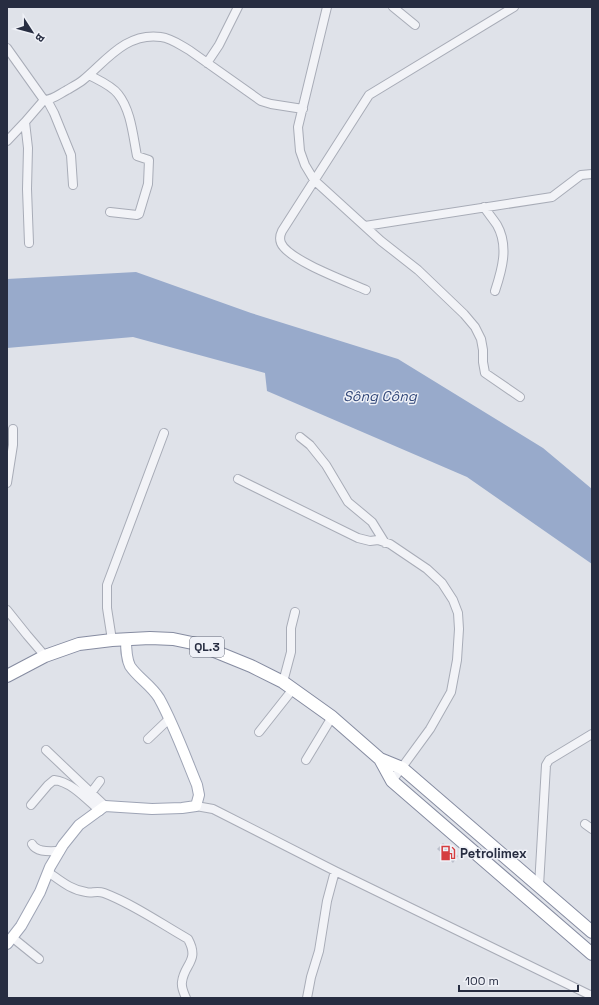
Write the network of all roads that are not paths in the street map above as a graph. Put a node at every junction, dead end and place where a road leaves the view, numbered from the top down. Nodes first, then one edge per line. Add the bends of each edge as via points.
1 (238, 7) edge
2 (327, 7) edge
3 (393, 7) edge
4 (514, 7) edge
5 (416, 25) dead end
6 (7, 48) edge
7 (207, 63) junction
8 (89, 75) junction
9 (46, 100) junction
10 (303, 109) junction
11 (25, 122) junction
12 (7, 141) edge
13 (592, 174) edge
14 (314, 180) junction
15 (73, 185) dead end
16 (484, 207) junction
17 (110, 212) dead end
18 (365, 226) junction
19 (29, 243) dead end
20 (366, 290) dead end
21 (495, 291) dead end
22 (520, 397) dead end
23 (13, 429) dead end
24 (164, 433) dead end
25 (300, 437) dead end
26 (238, 480) dead end
27 (7, 483) edge
28 (385, 543) junction
29 (7, 610) edge
30 (295, 612) dead end
31 (126, 639) junction
32 (112, 640) junction
33 (45, 656) junction
34 (7, 676) edge
35 (283, 682) junction
36 (293, 689) junction
37 (332, 717) junction
38 (169, 719) junction
39 (259, 732) dead end
40 (592, 734) edge
41 (148, 739) dead end
42 (46, 750) dead end
43 (380, 759) junction
44 (306, 760) dead end
45 (402, 768) junction
46 (100, 781) dead end
47 (392, 781) junction
48 (91, 793) junction
49 (31, 805) dead end
50 (196, 806) junction
51 (102, 808) junction
52 (32, 844) dead end
53 (60, 851) junction
54 (335, 871) junction
55 (48, 872) junction
56 (539, 886) junction
57 (592, 932) edge
58 (10, 941) edge
59 (592, 954) edge
60 (39, 959) dead end
61 (592, 996) edge
62 (186, 998) edge
63 (308, 998) edge

1 - 7 street
2 - 10 street
3 - 5 street
4 - 14 street via 369,95
6 - 9 street
7 - 8 street via 176,42 162,37 146,36 121,46
7 - 10 street via 261,101
8 - 9 street via 81,82
8 - 17 street via 118,94 127,109 137,156 149,160 148,184 139,214
9 - 11 street
9 - 15 street via 71,155
10 - 14 street via 298,128 300,151
11 - 12 street
11 - 19 street via 28,148
13 - 16 street via 581,175 552,197
14 - 18 street
14 - 20 street via 282,231 280,241 287,250 308,264
16 - 18 street
16 - 21 street via 497,226 502,239 504,258
18 - 22 street via 418,270 464,314 481,339 485,372
23 - 27 street
24 - 32 street via 106,585
25 - 28 street via 326,465 348,502 372,522
26 - 28 street via 358,538
28 - 45 street via 427,569 442,583 453,600 459,624 458,660 450,692 430,729
29 - 33 street
30 - 35 street via 291,652
31 - 32 highway, QL.3
31 - 35 highway, QL.3 via 150,638 197,644
31 - 38 main road via 130,665 158,697
32 - 33 highway, QL.3 via 80,644
33 - 34 highway, QL.3
35 - 36 highway, QL.3
36 - 37 highway, QL.3
36 - 39 street
37 - 43 highway, QL.3
37 - 44 street
38 - 41 street
38 - 50 main road via 197,785 199,795
40 - 56 street via 549,760 546,765
42 - 48 street
43 - 45 highway, QL.3
43 - 47 highway, QL.3
45 - 47 street
45 - 56 highway, QL.3
46 - 48 street
47 - 59 highway, QL.3
48 - 51 street
49 - 51 street via 54,780 73,788
50 - 51 main road
50 - 54 street via 213,809
51 - 53 main road via 79,825
52 - 53 street via 34,848
53 - 55 main road
54 - 61 street
54 - 63 street
55 - 58 main road via 40,892
55 - 62 street via 71,889 103,893 135,908 188,939 192,947 192,960 182,980
56 - 57 highway, QL.3
58 - 60 street

